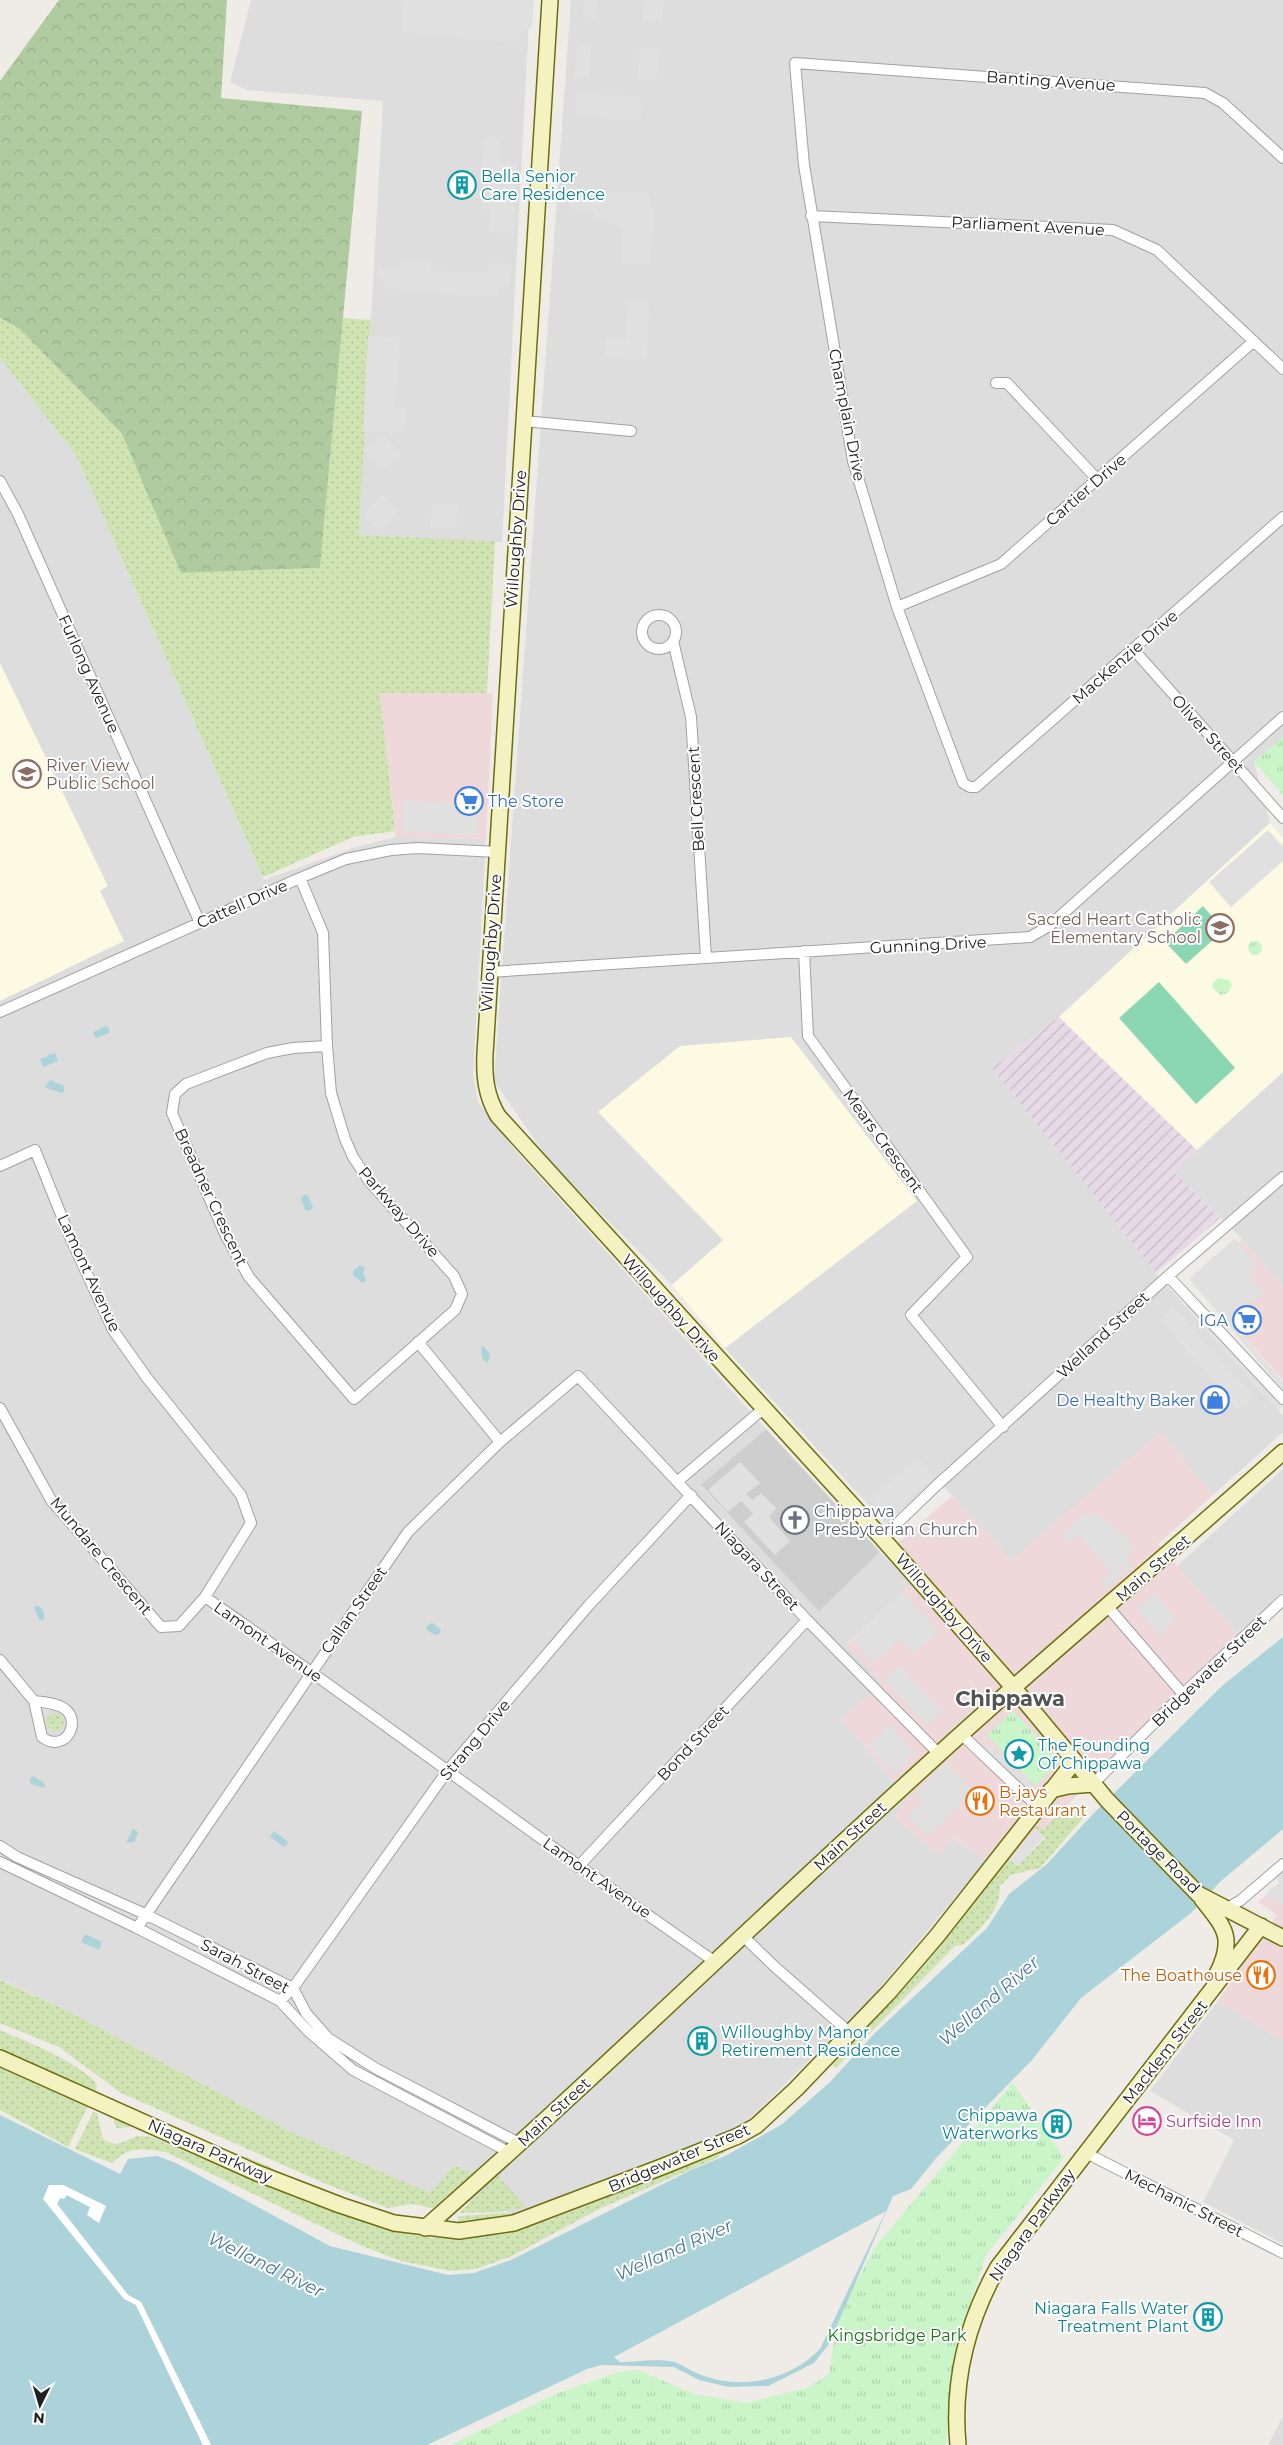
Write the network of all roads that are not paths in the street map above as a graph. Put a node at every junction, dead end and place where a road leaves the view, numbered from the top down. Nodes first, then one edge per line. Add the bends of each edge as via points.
1 (550, 0) edge
2 (795, 63) joint
3 (1283, 158) edge
4 (811, 216) junction
5 (1254, 341) junction
6 (1283, 369) edge
7 (996, 383) dead end
8 (524, 421) junction
9 (631, 431) dead end
10 (0, 480) edge
11 (1098, 480) junction
12 (1283, 517) edge
13 (897, 607) junction
14 (673, 641) dead end
15 (1134, 650) junction
16 (1283, 717) edge
17 (1233, 762) junction
18 (963, 783) joint
19 (1283, 818) edge
20 (497, 852) junction
21 (300, 878) junction
22 (200, 923) junction
23 (804, 951) junction
24 (706, 958) junction
25 (490, 972) junction
26 (0, 1012) edge
27 (327, 1046) junction
28 (0, 1166) edge
29 (1283, 1176) edge
30 (1168, 1276) junction
31 (418, 1342) junction
32 (578, 1376) joint
33 (1283, 1399) edge
34 (0, 1408) edge
35 (763, 1409) junction
36 (1003, 1427) junction
37 (500, 1442) junction
38 (1283, 1452) edge
39 (678, 1481) junction
40 (691, 1496) junction
41 (882, 1538) junction
42 (205, 1598) junction
43 (1283, 1600) edge
44 (1108, 1607) junction
45 (807, 1620) junction
46 (0, 1660) edge
47 (312, 1672) junction
48 (1013, 1687) junction
49 (1183, 1694) junction
50 (34, 1701) junction
51 (961, 1734) junction
52 (939, 1754) junction
53 (1074, 1762) junction
54 (448, 1770) junction
55 (1095, 1786) junction
56 (1051, 1790) junction
57 (1038, 1807) junction
58 (0, 1846) edge
59 (0, 1862) edge
60 (1283, 1864) edge
61 (578, 1866) junction
62 (1221, 1913) junction
63 (145, 1914) junction
64 (1261, 1926) junction
65 (137, 1928) junction
66 (742, 1935) junction
67 (1283, 1938) edge
68 (714, 1961) junction
69 (293, 1988) junction
70 (280, 2001) junction
71 (1198, 2010) junction
72 (849, 2032) junction
73 (0, 2058) edge
74 (515, 2148) junction
75 (1086, 2153) junction
76 (425, 2228) junction
77 (1283, 2253) edge
78 (958, 2445) edge

1 - 8 main road, Willoughby Drive
2 - 3 street, Banting Avenue via 1206,93 1223,103
2 - 4 street, Champlain Drive
4 - 5 street, Parliament Avenue via 1113,230 1157,250
4 - 13 street, Champlain Drive via 850,449
5 - 6 street, Parliament Avenue
5 - 11 street, Cartier Drive
7 - 11 street via 1007,383
8 - 9 street
8 - 20 main road, Willoughby Drive
10 - 22 street, Furlong Avenue
11 - 13 street, Cartier Drive via 1001,564
12 - 15 street, MacKenzie Drive
13 - 18 street, Champlain Drive
14 - 24 street, Bell Crescent via 691,724
15 - 17 street, Oliver Street
15 - 18 street, MacKenzie Drive via 976,787
16 - 17 street, Gunning Drive
17 - 19 street, Oliver Street
17 - 23 street, Gunning Drive via 1049,926 1030,937
20 - 21 street, Cattell Drive via 418,848 391,850 346,859
20 - 25 main road, Willoughby Drive
21 - 22 street, Cattell Drive
21 - 27 street, Parkway Drive via 324,938
22 - 26 street, Cattell Drive
23 - 24 street, Gunning Drive
23 - 36 street, Mears Crescent via 808,1036 967,1257 911,1315
24 - 25 street, Gunning Drive
25 - 35 main road, Willoughby Drive via 485,1084 491,1105
27 - 31 street, Parkway Drive via 334,1109 353,1157 369,1181 454,1276 461,1288 460,1303 455,1310
27 - 31 street, Breadner Crescent via 266,1053 186,1084 175,1094 172,1112 226,1236 249,1277 354,1399
28 - 42 street, Lamont Avenue via 35,1150 113,1330 147,1378 241,1495 251,1523
29 - 30 street, Welland Street
30 - 33 street
30 - 36 street, Welland Street
31 - 37 street
32 - 37 street, Callan Street
32 - 39 street, Niagara Street
34 - 42 street, Mundare Crescent via 51,1500 161,1627 179,1626
35 - 39 street
35 - 41 main road, Willoughby Drive
36 - 41 street, Welland Street
37 - 47 street, Callan Street via 408,1532
38 - 44 main road, Main Street
39 - 40 street, Niagara Street
40 - 45 street, Niagara Street
40 - 54 street, Strang Drive via 590,1605
41 - 48 main road, Willoughby Drive
42 - 47 street, Lamont Avenue
43 - 49 street, Bridgewater Street
44 - 48 main road, Main Street
44 - 49 street
45 - 52 street, Niagara Street
45 - 61 street, Bond Street
46 - 50 street
47 - 54 street, Lamont Avenue
47 - 63 street, Callan Street
48 - 51 main road, Main Street
48 - 53 main road, Willoughby Drive
49 - 55 street, Bridgewater Street
50 - 50 street via 42,1736 50,1742 59,1742 68,1736 72,1727 65,1708
51 - 52 main road, Main Street
51 - 57 street
52 - 66 main road, Main Street
53 - 55 main road, Portage Road
53 - 56 main road, Bridgewater Street
54 - 61 street, Lamont Avenue
54 - 69 street, Strang Drive
55 - 56 main road
55 - 62 main road, Portage Road via 1198,1894
56 - 57 main road, Bridgewater Street
57 - 72 main road, Bridgewater Street via 937,1936
58 - 63 street, Sarah Street via 17,1857
59 - 65 street, Sarah Street
60 - 62 street
61 - 68 street, Lamont Avenue
62 - 64 main road, Portage Road
62 - 71 main road via 1226,1939 1225,1956
63 - 65 street, Callan Street
63 - 69 street, Sarah Street
64 - 67 main road, Portage Road
64 - 71 main road, Macklem Street
65 - 70 street, Sarah Street
66 - 68 main road, Main Street
66 - 72 street
68 - 74 main road, Main Street
69 - 70 street, Strang Drive
69 - 74 street, Sarah Street via 306,2013 328,2038
70 - 74 street, Sarah Street via 308,2031 353,2070
71 - 75 main road, Macklem Street
72 - 76 main road, Bridgewater Street via 779,2106 756,2126 738,2136 514,2223 459,2231
73 - 76 main road, Niagara Parkway via 257,2173 394,2223
74 - 76 main road, Main Street
75 - 77 street, Mechanic Street
75 - 78 main road, Niagara Parkway via 1003,2260 978,2306 958,2380

